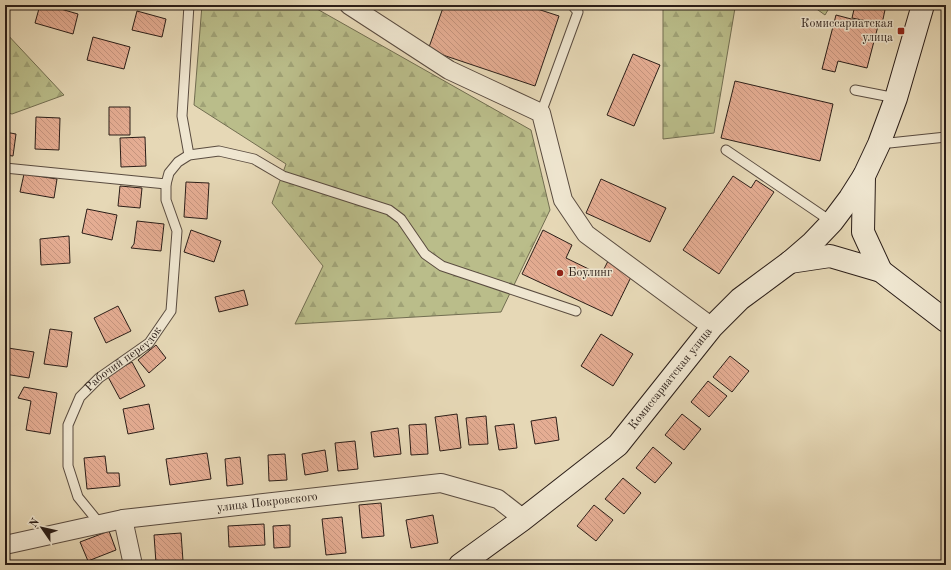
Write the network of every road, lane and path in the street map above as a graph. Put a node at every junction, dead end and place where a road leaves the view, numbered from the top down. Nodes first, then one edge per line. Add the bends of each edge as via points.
1 (189, 5) edge
2 (349, 5) edge
3 (572, 5) edge
4 (923, 5) edge
5 (855, 90) dead end
6 (896, 98) junction
7 (541, 113) junction
8 (946, 137) edge
9 (879, 144) junction
10 (726, 150) dead end
11 (189, 155) junction
12 (5, 168) edge
13 (864, 176) junction
14 (166, 184) junction
15 (832, 222) junction
16 (790, 262) junction
17 (881, 271) junction
18 (576, 311) dead end
19 (946, 321) edge
20 (712, 327) junction
21 (123, 519) junction
22 (522, 520) junction
23 (100, 524) junction
24 (5, 545) edge
25 (133, 565) edge
26 (460, 565) edge

1 - 11 lane via 182,116
2 - 7 street via 449,70
3 - 7 lane via 578,12
4 - 6 main road, Комиссариатская улица
5 - 6 lane
6 - 9 main road, Комиссариатская улица
7 - 20 street via 563,200 586,234
8 - 9 lane
9 - 13 main road, Комиссариатская улица
10 - 15 lane
11 - 14 lane via 178,162
11 - 18 lane via 219,151 254,159 283,176 389,210 401,219 425,254 442,266
12 - 14 lane
13 - 15 main road, Комиссариатская улица
13 - 17 main road, Комиссариатская улица via 863,232
14 - 23 lane, Рабочий переулок via 166,200 176,231 171,311 149,343 99,378 80,398 68,425 68,466 78,497
15 - 16 main road, Комиссариатская улица
16 - 17 main road via 830,256
16 - 20 main road, Комиссариатская улица via 740,299
17 - 19 main road
20 - 22 main road, Комиссариатская улица via 618,445
21 - 22 street, улица Покровского via 441,483 498,499
21 - 23 street, улица Покровского
21 - 25 street
22 - 26 main road, Комиссариатская улица
23 - 24 street, улица Покровского

